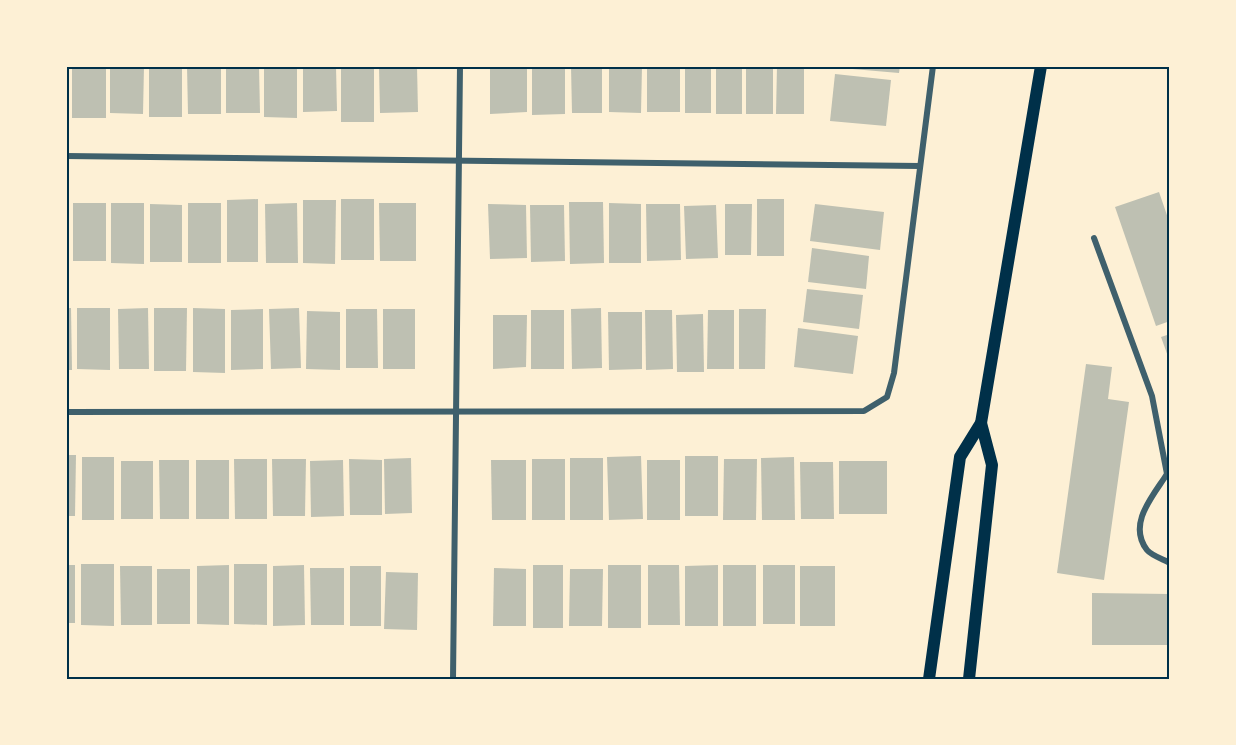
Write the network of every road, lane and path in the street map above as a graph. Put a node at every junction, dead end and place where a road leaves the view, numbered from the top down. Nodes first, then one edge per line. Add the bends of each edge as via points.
1 (460, 66) edge
2 (933, 66) edge
3 (1041, 66) edge
4 (66, 156) edge
5 (460, 160) junction
6 (921, 166) junction
7 (1094, 238) dead end
8 (457, 411) junction
9 (66, 412) edge
10 (981, 423) junction
11 (1169, 477) edge
12 (1170, 561) edge
13 (453, 679) edge
14 (929, 679) edge
15 (969, 679) edge

1 - 5 street
2 - 6 street
3 - 10 main road
4 - 5 street
5 - 6 street
5 - 8 street
6 - 8 street via 894,373 887,397 864,411
7 - 11 street via 1152,396
8 - 9 street
8 - 13 street
10 - 14 main road via 960,457
10 - 15 main road via 992,465
11 - 12 street via 1143,511 1139,531 1148,552

